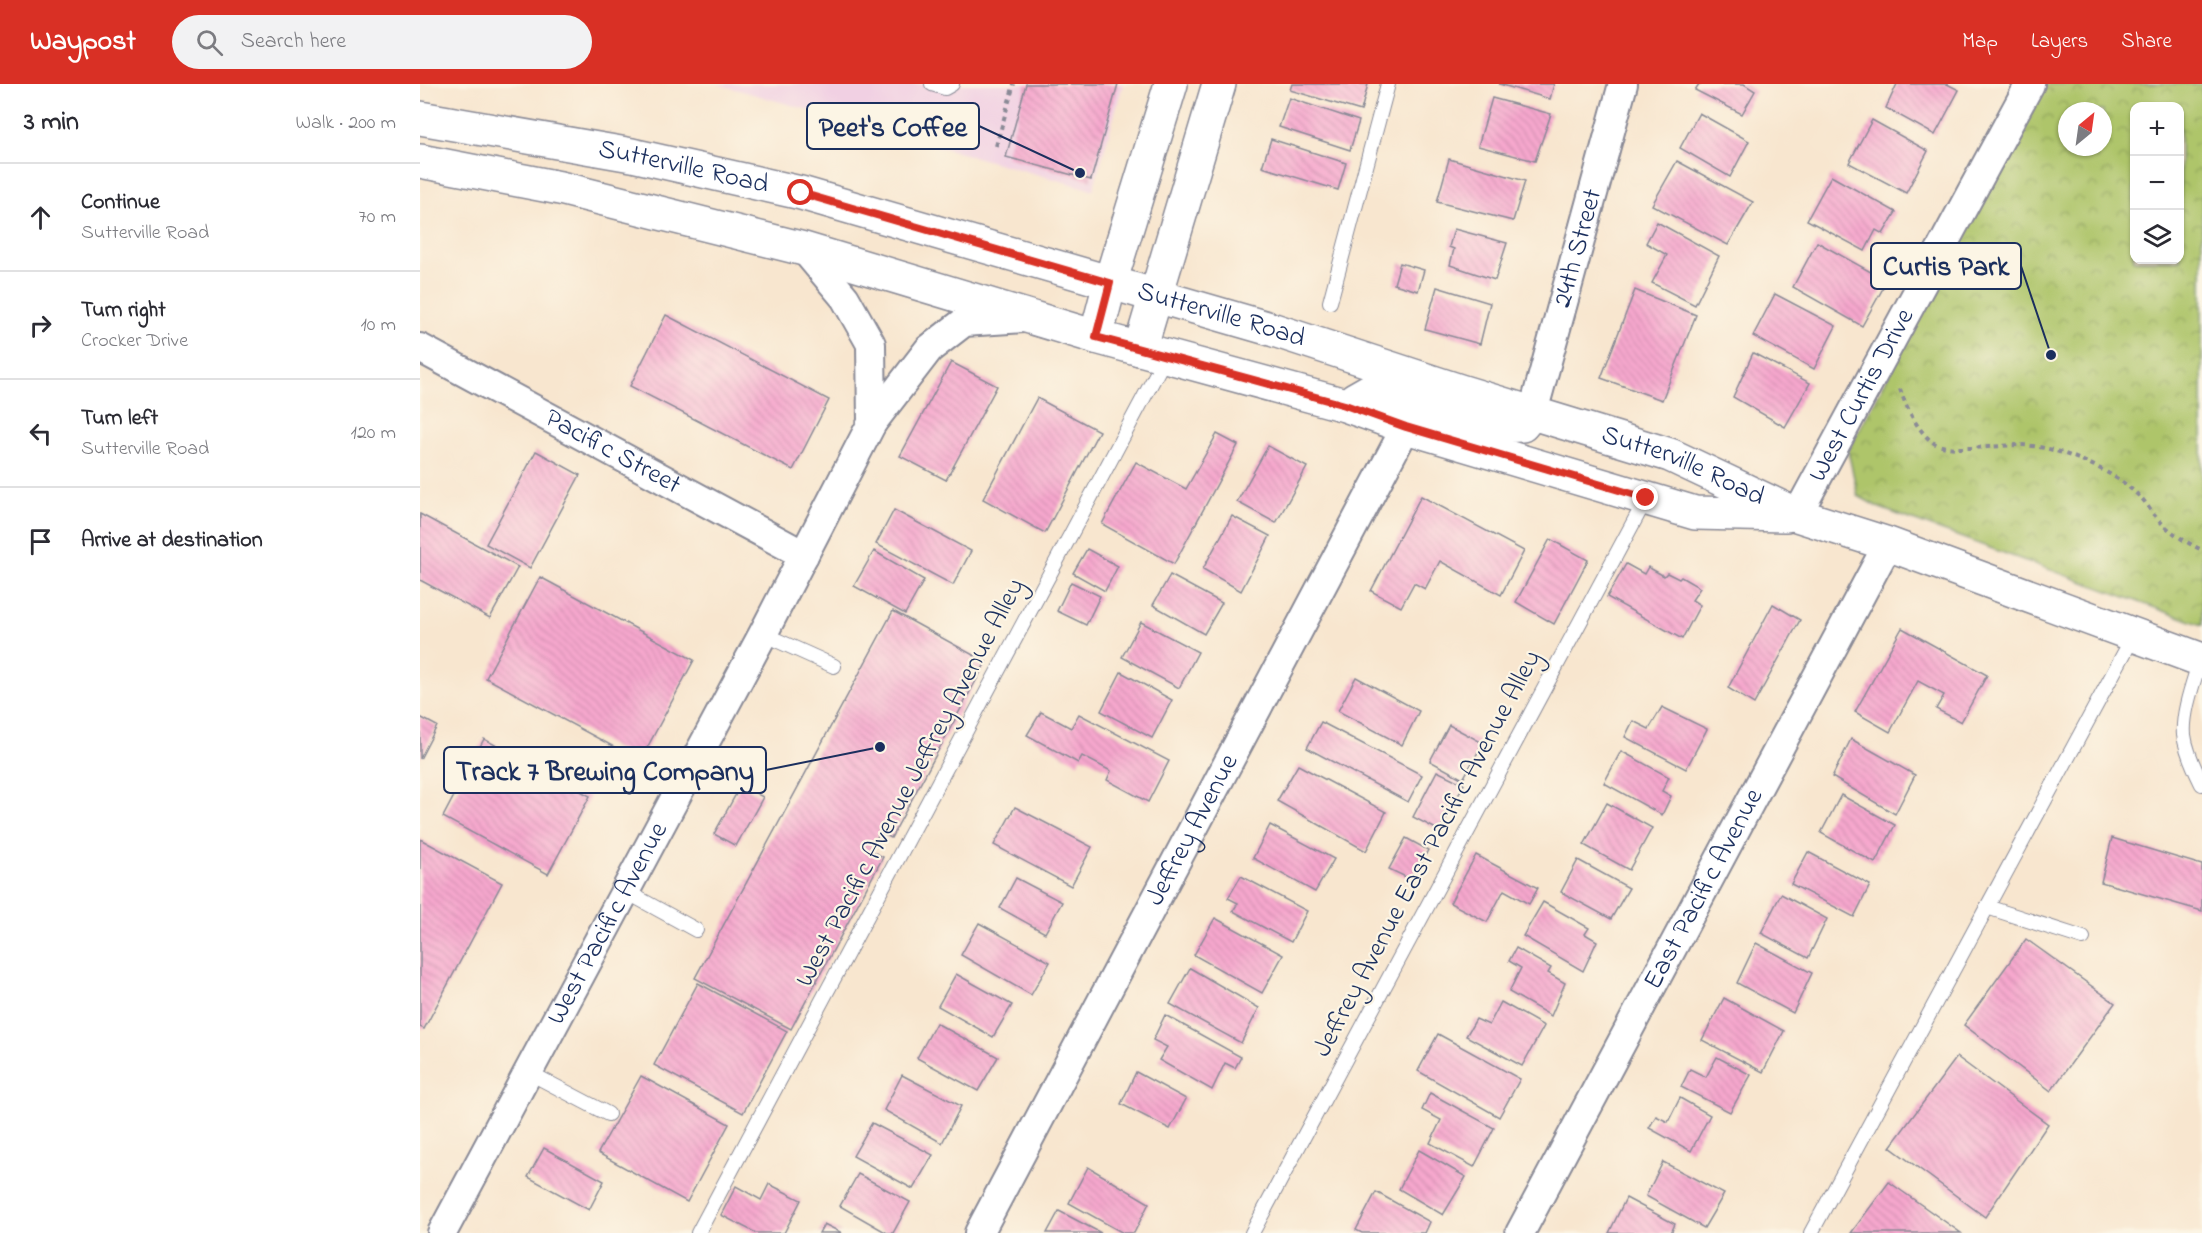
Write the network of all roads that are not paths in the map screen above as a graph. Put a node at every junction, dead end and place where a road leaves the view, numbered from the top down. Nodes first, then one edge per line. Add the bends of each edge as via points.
1 (932, 84) edge
2 (952, 84) edge
3 (1171, 84) edge
4 (1219, 84) edge
5 (1388, 84) edge
6 (1623, 84) edge
7 (2030, 84) edge
8 (420, 118) edge
9 (420, 161) edge
10 (804, 249) junction
11 (1110, 283) junction
12 (1156, 294) junction
13 (1330, 302) dead end
14 (1032, 317) junction
15 (1096, 337) junction
16 (420, 348) edge
17 (1153, 353) junction
18 (1345, 405) junction
19 (1533, 412) junction
20 (872, 423) junction
21 (1406, 427) junction
22 (1646, 498) junction
23 (1797, 515) junction
24 (1888, 544) junction
25 (804, 555) junction
26 (763, 634) junction
27 (2134, 635) junction
28 (2201, 660) edge
29 (834, 666) dead end
30 (2202, 784) edge
31 (625, 891) junction
32 (1987, 907) junction
33 (696, 930) dead end
34 (2083, 938) dead end
35 (528, 1072) junction
36 (608, 1114) dead end
37 (441, 1233) edge
38 (698, 1233) edge
39 (979, 1233) edge
40 (1252, 1233) edge
41 (1520, 1233) edge
42 (1811, 1233) edge

1 - 2 lane via 945,88
3 - 11 main road
4 - 12 main road
5 - 13 lane
6 - 19 street, 24th Street
7 - 23 street, West Curtis Drive
8 - 11 main road, Sutterville Road via 632,155 801,193
9 - 10 main road, Sutterville Road via 560,188
10 - 14 main road, Sutterville Road
10 - 20 street, West Pacific Avenue via 845,298 871,344
11 - 12 main road, Sutterville Road
11 - 15 main road
12 - 17 main road
12 - 19 main road, Sutterville Road
14 - 15 main road, Sutterville Road
14 - 20 street, West Pacific Avenue via 964,322 929,349
15 - 17 main road, Sutterville Road
16 - 25 street, Pacific Street
17 - 18 main road, Sutterville Road
17 - 38 lane, West Pacific Avenue Jeffrey Avenue Alley
18 - 19 main road via 1368,392 1495,426 1522,425
18 - 21 main road, Sutterville Road
19 - 23 main road, Sutterville Road via 1670,454
20 - 25 street, West Pacific Avenue
21 - 22 main road, Sutterville Road
21 - 39 street, Jeffrey Avenue
22 - 23 main road, Sutterville Road via 1695,513
22 - 40 lane, Jeffrey Avenue East Pacific Avenue Alley
23 - 24 main road, Sutterville Road
24 - 27 main road, Sutterville Road
24 - 41 street, East Pacific Avenue
25 - 26 street, West Pacific Avenue
26 - 29 lane
26 - 31 street, West Pacific Avenue
27 - 28 main road, Sutterville Road
27 - 32 lane
28 - 30 lane via 2188,700 2184,734
31 - 33 lane
31 - 35 street, West Pacific Avenue
32 - 34 lane
32 - 42 lane
35 - 36 lane
35 - 37 street, West Pacific Avenue

